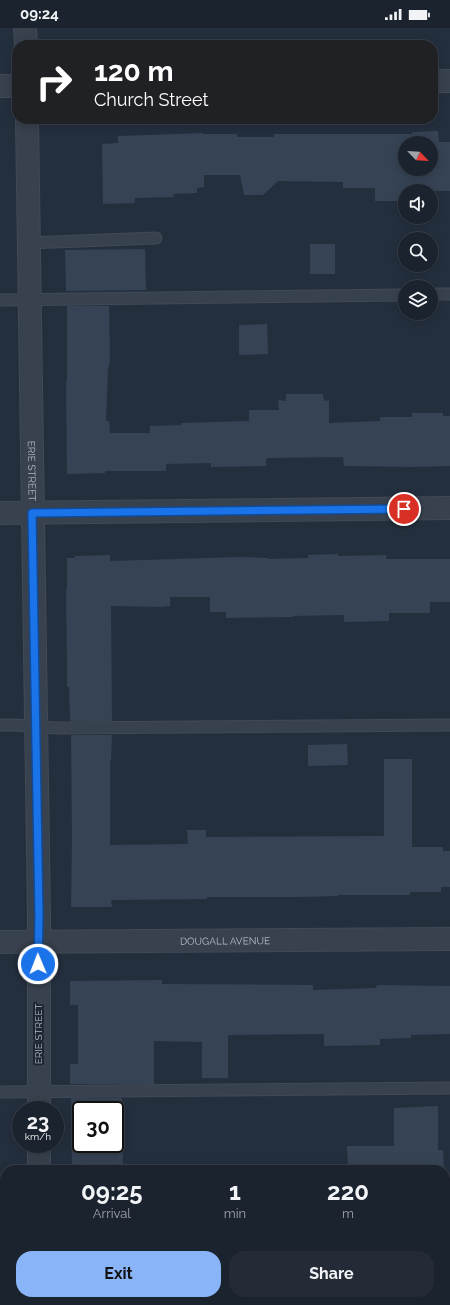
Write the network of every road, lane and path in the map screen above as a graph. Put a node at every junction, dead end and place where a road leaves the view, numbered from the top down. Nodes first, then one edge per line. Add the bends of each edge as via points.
1 (25, 28) edge
2 (26, 40) edge
3 (438, 81) edge
4 (450, 81) edge
5 (0, 86) edge
6 (12, 86) edge
7 (27, 124) edge
8 (156, 238) dead end
9 (28, 243) junction
10 (438, 294) edge
11 (450, 294) edge
12 (398, 295) edge
13 (29, 299) junction
14 (0, 300) edge
15 (450, 508) edge
16 (0, 513) edge
17 (32, 513) junction
18 (450, 724) edge
19 (0, 725) edge
20 (35, 726) junction
21 (450, 939) edge
22 (0, 942) edge
23 (38, 942) junction
24 (450, 1088) edge
25 (0, 1092) edge
26 (39, 1101) edge
27 (39, 1153) edge
28 (39, 1165) edge

1 - 2 street
3 - 4 street
5 - 6 street
7 - 9 street, ERIE STREET
8 - 9 lane
9 - 13 street, ERIE STREET
10 - 11 lane
12 - 13 lane
13 - 14 lane
13 - 17 street, ERIE STREET
15 - 17 street
16 - 17 street
17 - 20 street, ERIE STREET
18 - 20 lane via 57,728
19 - 20 lane
20 - 23 street, ERIE STREET
21 - 23 street, DOUGALL AVENUE
22 - 23 street, DOUGALL AVENUE
23 - 26 street, ERIE STREET
24 - 26 lane
25 - 26 lane
27 - 28 street

